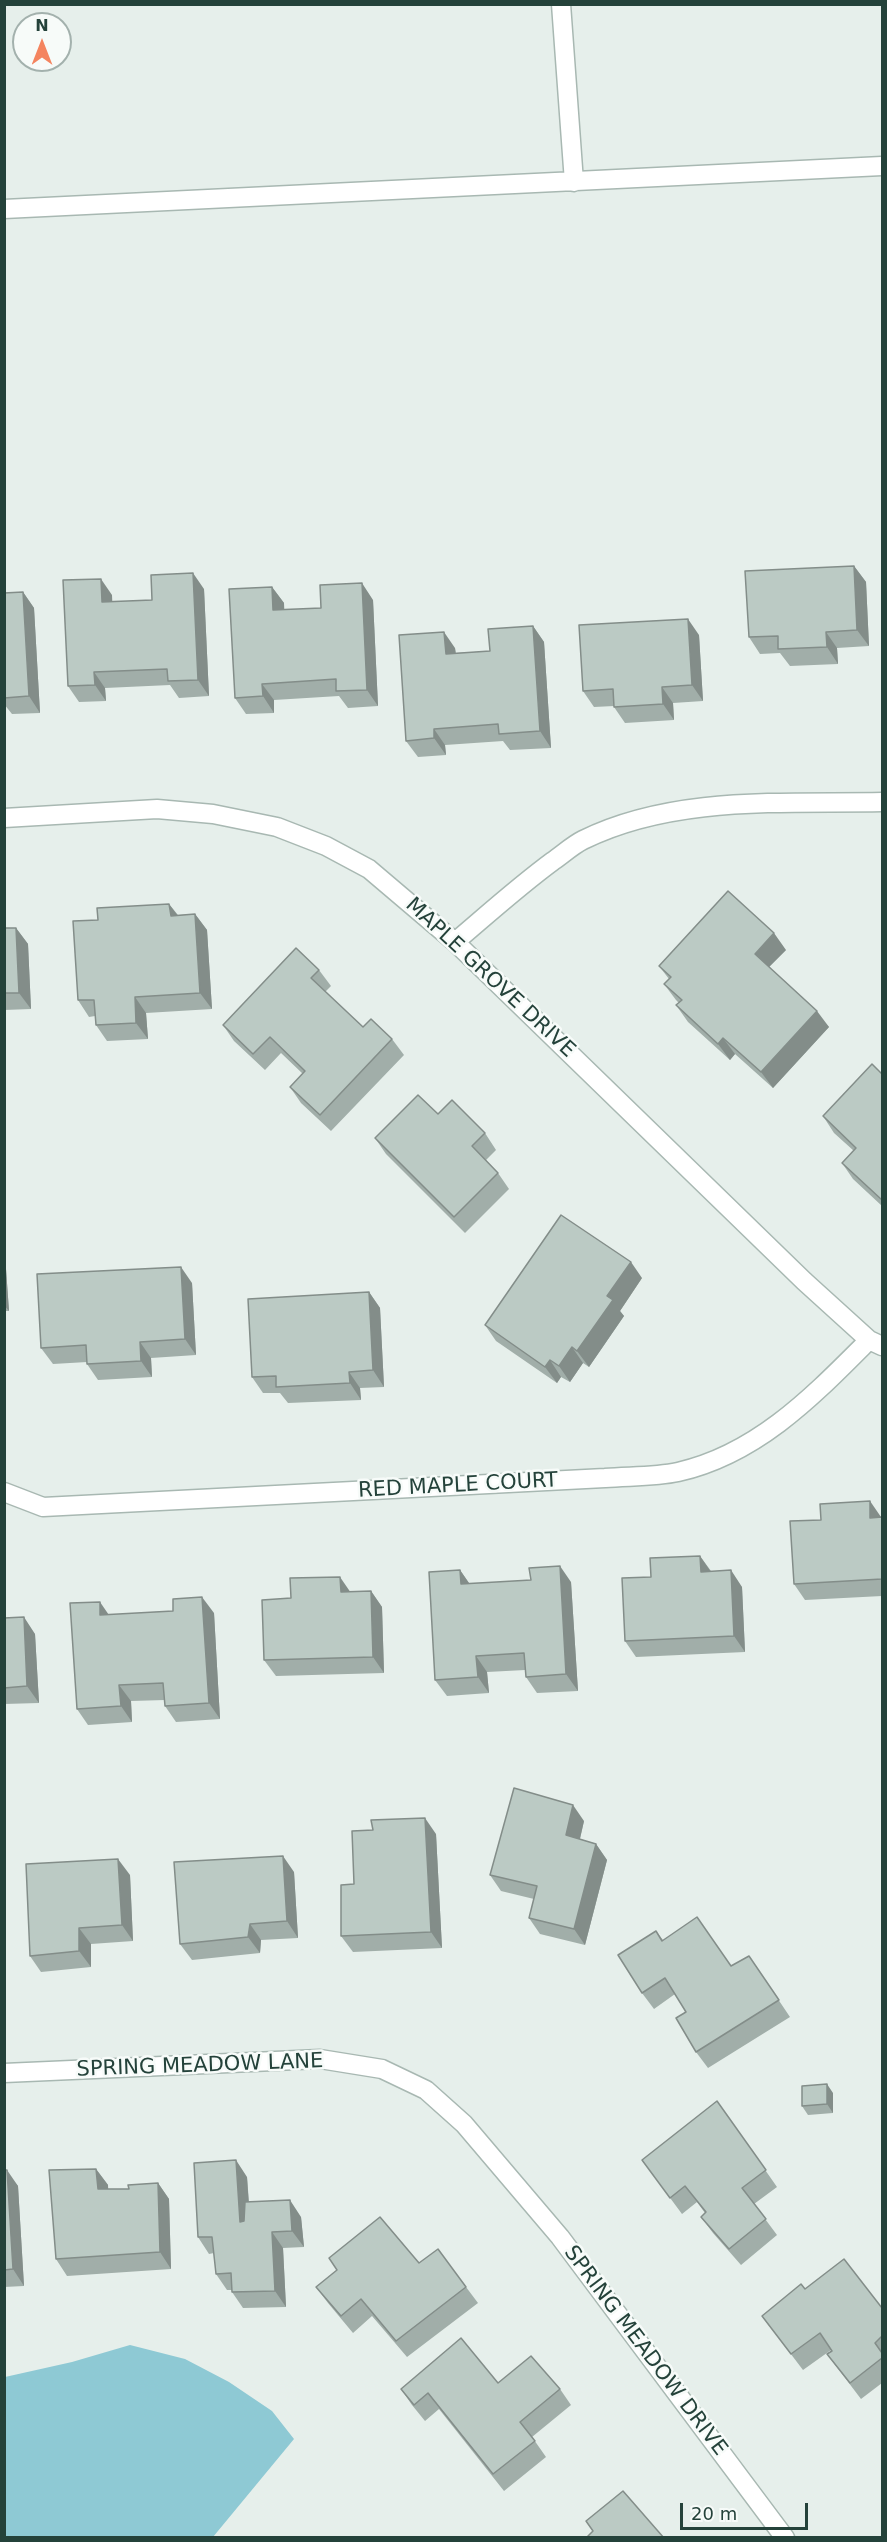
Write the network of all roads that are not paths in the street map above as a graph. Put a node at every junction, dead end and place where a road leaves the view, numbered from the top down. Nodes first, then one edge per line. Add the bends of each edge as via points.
1 (561, 4) edge
2 (882, 166) edge
3 (574, 182) junction
4 (4, 209) edge
5 (882, 802) edge
6 (4, 818) edge
7 (456, 942) junction
8 (876, 1343) edge
9 (4, 1492) edge
10 (4, 2073) edge
11 (502, 2167) joint
12 (785, 2538) edge

1 - 3 street
2 - 3 street
3 - 4 street
5 - 7 street via 750,804 632,819 581,841 522,884
6 - 7 street, MAPLE GROVE DRIVE via 157,809 277,826 369,868
7 - 8 street, MAPLE GROVE DRIVE via 804,1281
8 - 9 street, RED MAPLE COURT via 775,1426 736,1452 678,1472 43,1507
10 - 11 street, SPRING MEADOW LANE via 320,2059 382,2068 426,2090 464,2124
11 - 12 street, SPRING MEADOW DRIVE via 560,2237

